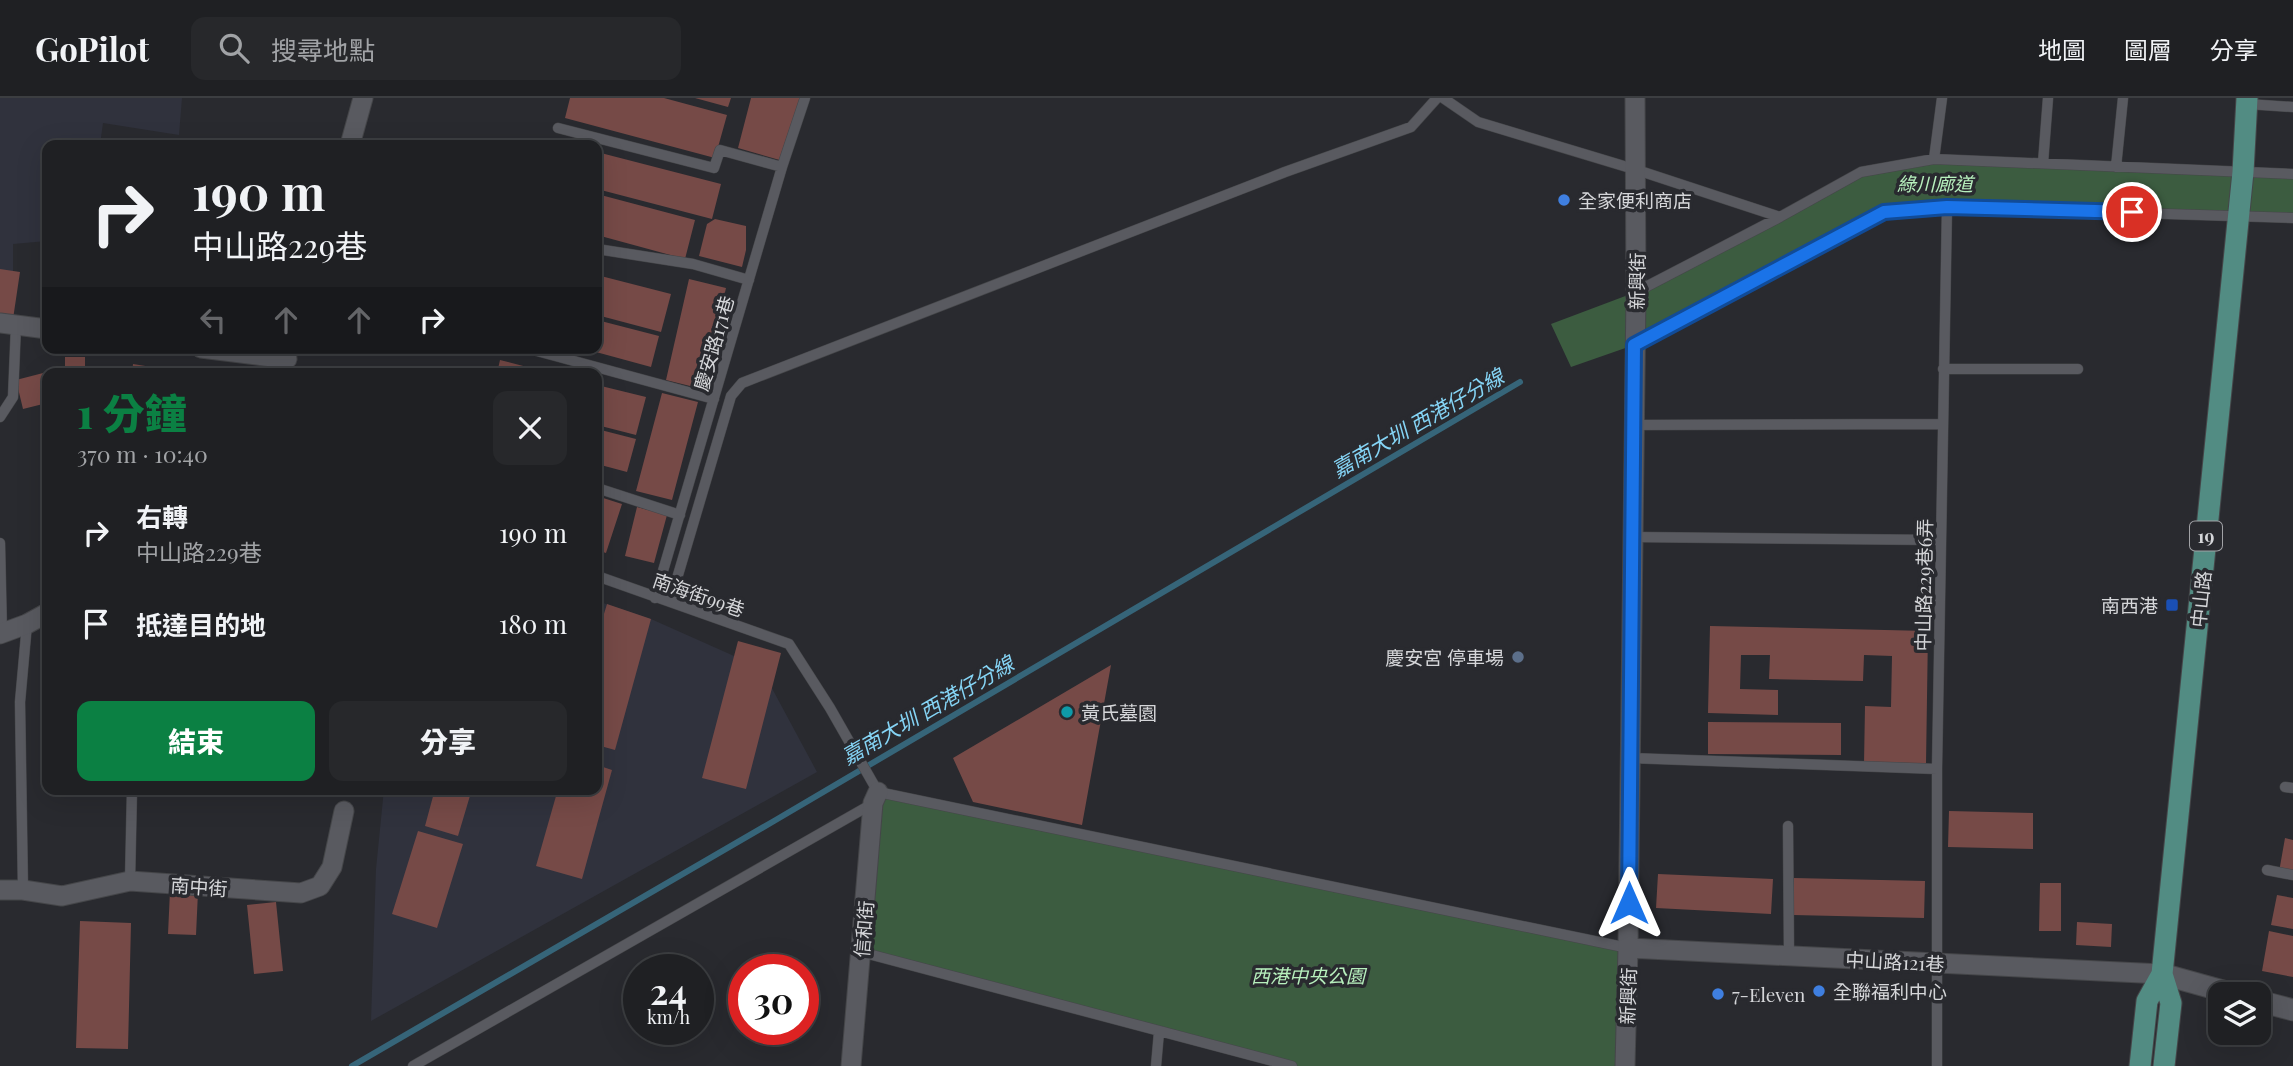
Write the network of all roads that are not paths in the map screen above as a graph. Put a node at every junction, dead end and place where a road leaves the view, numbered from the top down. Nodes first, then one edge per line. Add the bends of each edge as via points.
1 (363, 98) edge
2 (805, 98) edge
3 (1437, 98) edge
4 (1443, 98) edge
5 (1635, 98) edge
6 (1942, 98) edge
7 (2049, 98) edge
8 (2123, 98) edge
9 (2247, 101) edge
10 (2293, 107) edge
11 (558, 128) dead end
12 (351, 140) edge
13 (1934, 159) junction
14 (2043, 163) junction
15 (782, 167) junction
16 (2116, 167) junction
17 (1637, 170) junction
18 (2243, 172) junction
19 (2293, 174) edge
20 (1947, 207) junction
21 (2238, 215) junction
22 (1780, 218) junction
23 (2293, 218) edge
24 (602, 250) edge
25 (749, 280) junction
26 (1636, 292) junction
27 (8, 324) edge
28 (42, 328) edge
29 (1634, 345) junction
30 (243, 354) edge
31 (548, 354) edge
32 (285, 360) edge
33 (600, 368) edge
34 (602, 369) edge
35 (1943, 369) junction
36 (2078, 369) dead end
37 (714, 399) junction
38 (0, 417) edge
39 (1943, 424) junction
40 (1634, 425) junction
41 (602, 490) edge
42 (680, 515) junction
43 (1632, 537) junction
44 (1941, 540) junction
45 (0, 543) edge
46 (602, 578) edge
47 (655, 597) junction
48 (670, 602) junction
49 (42, 616) edge
50 (27, 624) junction
51 (1, 634) edge
52 (1630, 758) junction
53 (1937, 769) junction
54 (132, 795) edge
55 (876, 798) junction
56 (344, 811) dead end
57 (1788, 826) dead end
58 (2267, 870) dead end
59 (2293, 875) edge
60 (130, 881) junction
61 (0, 890) edge
62 (23, 890) junction
63 (1628, 948) junction
64 (861, 952) junction
65 (1789, 956) junction
66 (1938, 963) junction
67 (2162, 974) junction
68 (2208, 987) edge
69 (2271, 1004) edge
70 (2293, 1010) edge
71 (1159, 1032) junction
72 (413, 1066) edge
73 (851, 1066) edge
74 (1156, 1066) edge
75 (1292, 1066) edge
76 (1625, 1066) edge
77 (1937, 1066) edge
78 (2140, 1066) edge
79 (2164, 1066) edge

1 - 12 street
2 - 15 lane, 慶安路171巷
3 - 48 lane via 1411,127 741,383 731,396
4 - 17 lane via 1478,122
5 - 17 street, 新興街
6 - 13 lane
7 - 14 lane
8 - 16 lane
9 - 10 lane
9 - 18 main road, 中山路 / 19
11 - 15 lane via 714,168 720,150
13 - 14 lane
13 - 22 lane via 1861,172
14 - 16 lane
15 - 25 lane, 慶安路171巷
16 - 18 lane
17 - 22 lane
17 - 26 street, 新興街
18 - 19 lane
18 - 21 main road, 中山路 / 19
20 - 21 lane
20 - 29 lane via 1884,212
20 - 35 lane, 中山路229巷6弄
21 - 23 lane
21 - 67 main road, 中山路 / 19
22 - 26 lane
24 - 25 lane via 693,264
25 - 37 lane, 慶安路171巷
26 - 29 street, 新興街
27 - 28 street
27 - 38 lane via 13,397
29 - 40 street, 新興街
30 - 32 street
31 - 33 lane
34 - 37 lane
35 - 36 lane
35 - 39 lane, 中山路229巷6弄
37 - 42 lane, 慶安路171巷
39 - 40 lane
39 - 44 lane, 中山路229巷6弄
40 - 43 street, 新興街
41 - 42 lane
42 - 47 lane, 慶安路171巷
43 - 44 lane
43 - 52 street, 新興街
44 - 53 lane, 中山路229巷6弄
45 - 51 lane
46 - 47 lane, 南海街99巷
47 - 48 lane, 南海街99巷
48 - 55 lane, 南海街99巷 via 789,644 830,708
49 - 50 street
50 - 51 street
50 - 62 lane via 20,702
52 - 53 lane
52 - 63 street, 新興街
53 - 66 lane, 中山路229巷6弄
54 - 60 lane
55 - 63 lane
55 - 64 street, 信和街
55 - 72 lane
56 - 60 street, 南中街 via 332,867 320,886 301,893
57 - 65 lane
58 - 59 lane
60 - 62 street, 南中街 via 62,896
61 - 62 street, 南中街
63 - 65 street, 中山路121巷
63 - 76 street, 新興街
64 - 71 lane
64 - 73 street, 信和街
65 - 66 street, 中山路121巷
66 - 67 street, 中山路121巷
66 - 77 lane, 中山路229巷6弄
67 - 68 street
67 - 78 main road, 中山路 / 19 via 2147,1001
67 - 79 main road, 中山路 / 19 via 2171,1003
69 - 70 street
71 - 74 lane
71 - 75 lane

